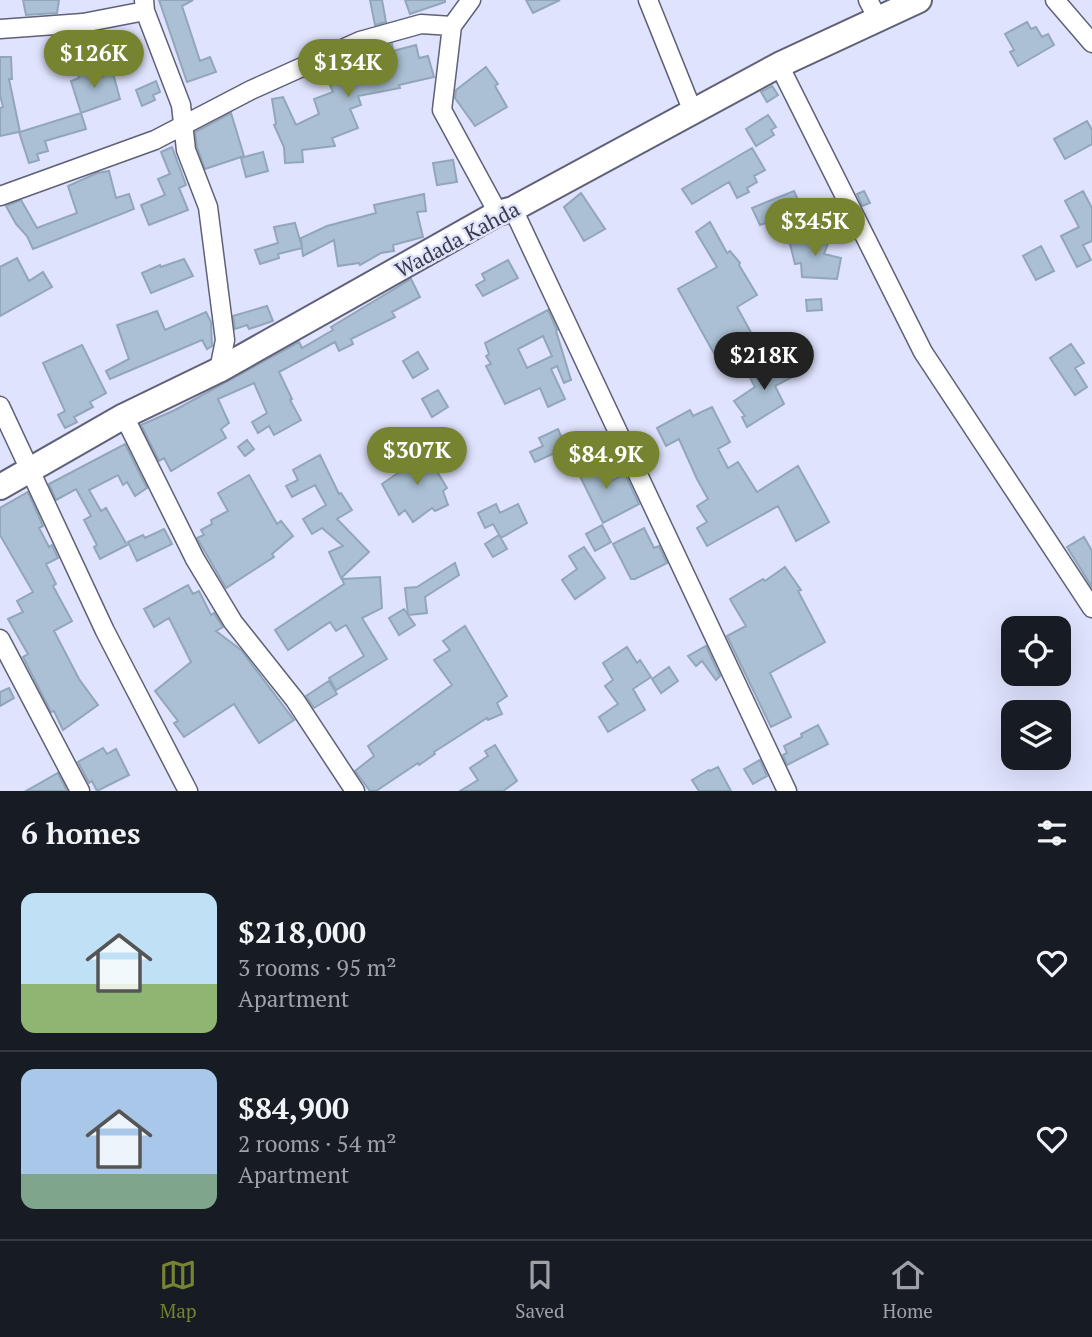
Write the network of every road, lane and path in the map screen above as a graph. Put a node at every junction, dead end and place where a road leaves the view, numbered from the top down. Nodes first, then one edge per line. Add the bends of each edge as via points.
1 (471, 0) edge
2 (648, 0) edge
3 (919, 0) edge
4 (1055, 0) edge
5 (144, 5) edge
6 (873, 9) edge
7 (452, 26) junction
8 (0, 29) edge
9 (1092, 44) edge
10 (779, 65) junction
11 (693, 112) junction
12 (183, 125) junction
13 (0, 196) edge
14 (505, 211) junction
15 (219, 370) junction
16 (0, 406) edge
17 (124, 416) junction
18 (32, 470) junction
19 (0, 487) edge
20 (1092, 608) edge
21 (0, 639) edge
22 (80, 791) edge
23 (188, 791) edge
24 (355, 791) edge
25 (787, 791) edge

1 - 7 street
2 - 11 street
3 - 6 main road, Wadada Kahda
4 - 9 street
5 - 8 street via 83,23
5 - 12 street via 181,105
6 - 10 main road, Wadada Kahda
7 - 12 street via 421,24 360,41
7 - 14 street via 442,110
10 - 11 main road, Wadada Kahda
10 - 20 street via 923,352
11 - 14 main road, Wadada Kahda
12 - 13 street via 155,141
12 - 15 street via 186,150 208,207 225,340
14 - 15 main road, Wadada Kahda
14 - 25 street
15 - 17 main road, Wadada Kahda
16 - 18 street
17 - 18 main road, Wadada Kahda
17 - 24 street via 195,559 233,622 295,699
18 - 19 main road, Wadada Kahda
18 - 23 street via 105,631
21 - 22 street

